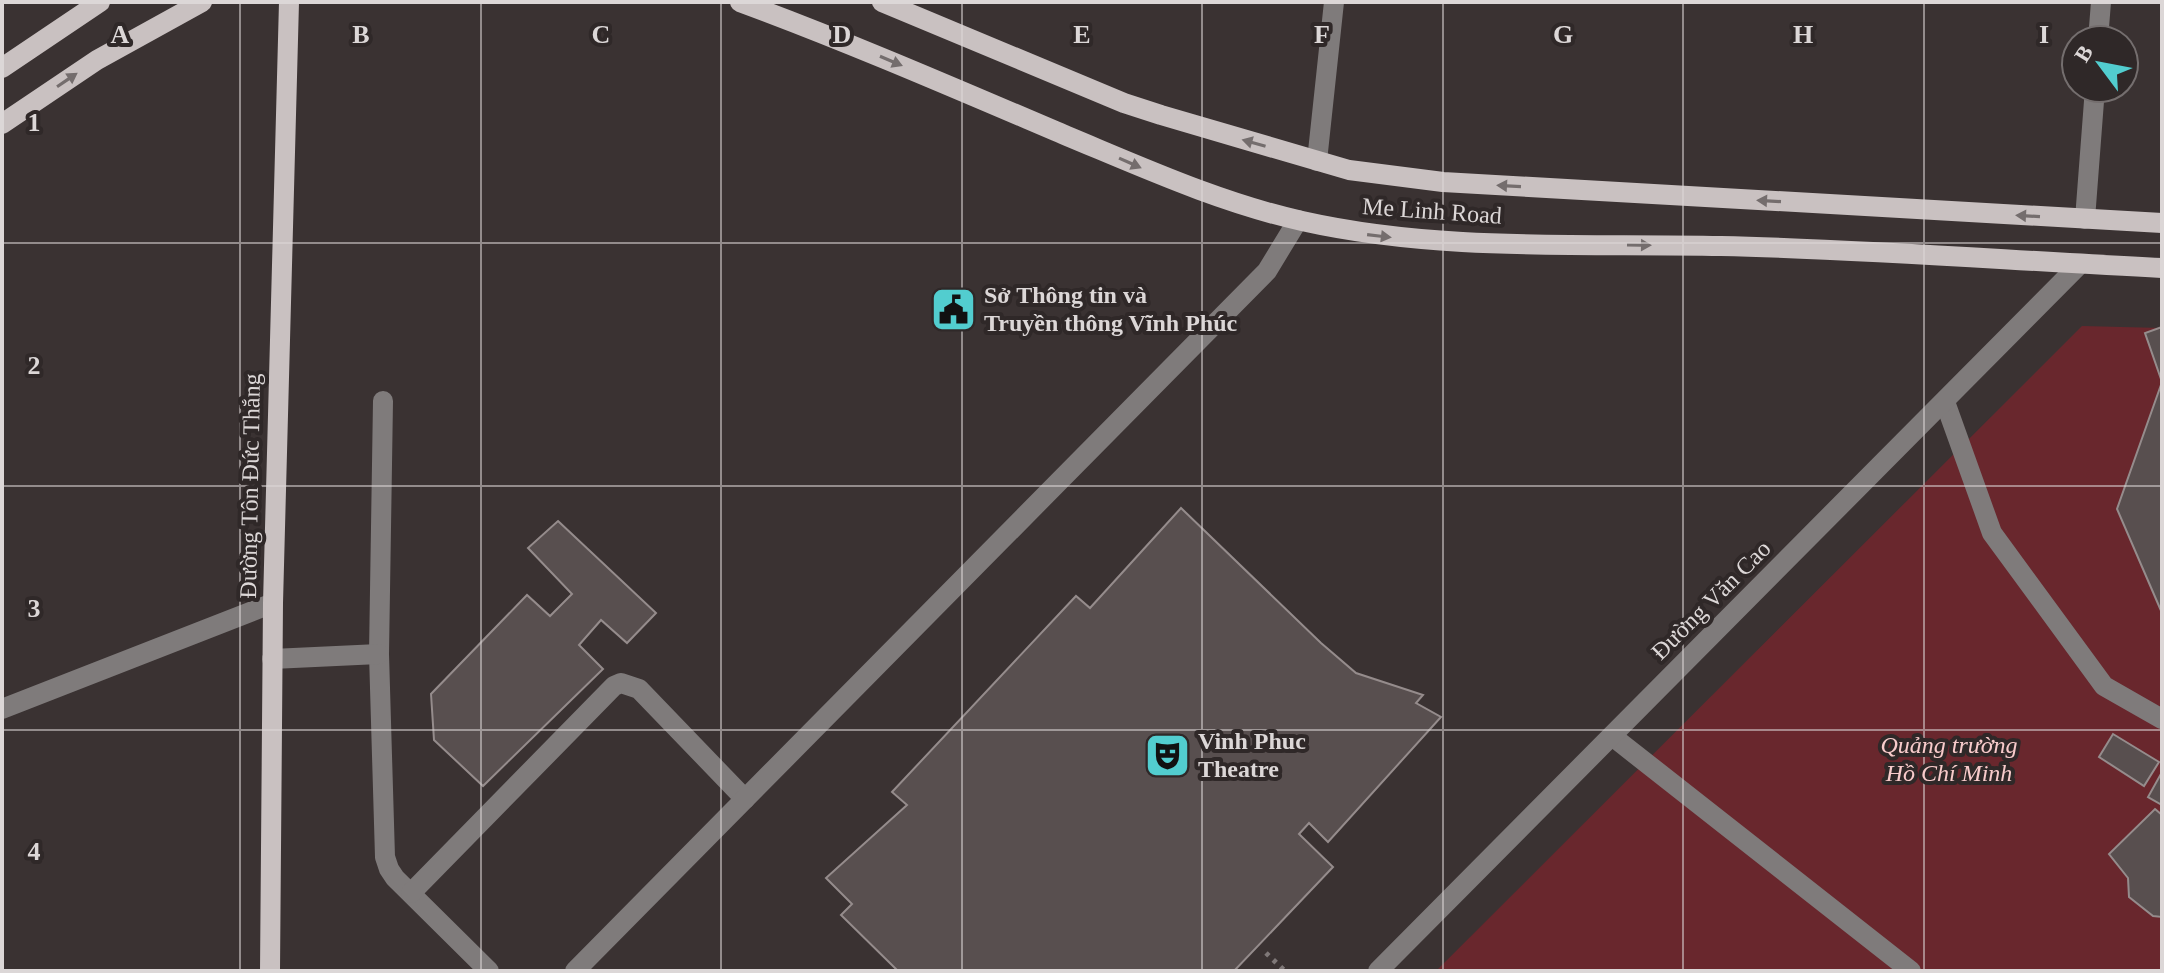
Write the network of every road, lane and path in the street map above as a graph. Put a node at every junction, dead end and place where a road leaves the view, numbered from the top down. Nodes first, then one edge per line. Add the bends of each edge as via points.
1 (100, 2) edge
2 (202, 2) edge
3 (289, 2) edge
4 (740, 2) edge
5 (882, 2) edge
6 (1334, 2) edge
7 (2101, 2) edge
8 (2099, 24) edge
9 (2, 68) edge
10 (2094, 104) edge
11 (2, 124) edge
12 (1317, 161) junction
13 (2085, 219) junction
14 (1298, 220) junction
15 (2162, 223) edge
16 (2080, 264) junction
17 (2162, 268) edge
18 (383, 401) dead end
19 (1945, 402) junction
20 (273, 603) junction
21 (379, 654) junction
22 (272, 659) junction
23 (2, 709) edge
24 (2162, 719) edge
25 (1612, 736) junction
26 (745, 799) junction
27 (411, 893) junction
28 (1266, 953) dead end
29 (270, 971) edge
30 (489, 971) edge
31 (575, 971) edge
32 (1285, 971) edge
33 (1378, 971) edge
34 (1911, 971) edge

1 - 9 main road
11 -> 2 main road via 97,60
3 - 20 main road, Đường Tôn Đức Thắng
4 -> 14 main road, Me Linh Road via 1153,173
12 -> 5 main road, Me Linh Road via 1124,103
6 - 12 street
7 - 8 street
10 - 13 street
13 -> 12 main road, Me Linh Road via 1443,182
13 - 15 main road, Me Linh Road
14 -> 16 main road, Me Linh Road via 1436,242 1724,246
14 - 26 street via 1267,271
16 - 17 main road, Me Linh Road
16 - 19 street, Đường Văn Cao
18 - 21 street
19 - 24 street via 1992,533 2104,686
19 - 25 street, Đường Văn Cao
20 - 22 main road, Đường Tôn Đức Thắng
20 - 23 street
21 - 22 street
21 - 27 street via 385,857
22 - 29 main road, Đường Tôn Đức Thắng
25 - 33 street, Đường Văn Cao
25 - 34 street
26 - 27 street via 639,689 621,683
26 - 31 street
27 - 30 street
28 - 32 path

